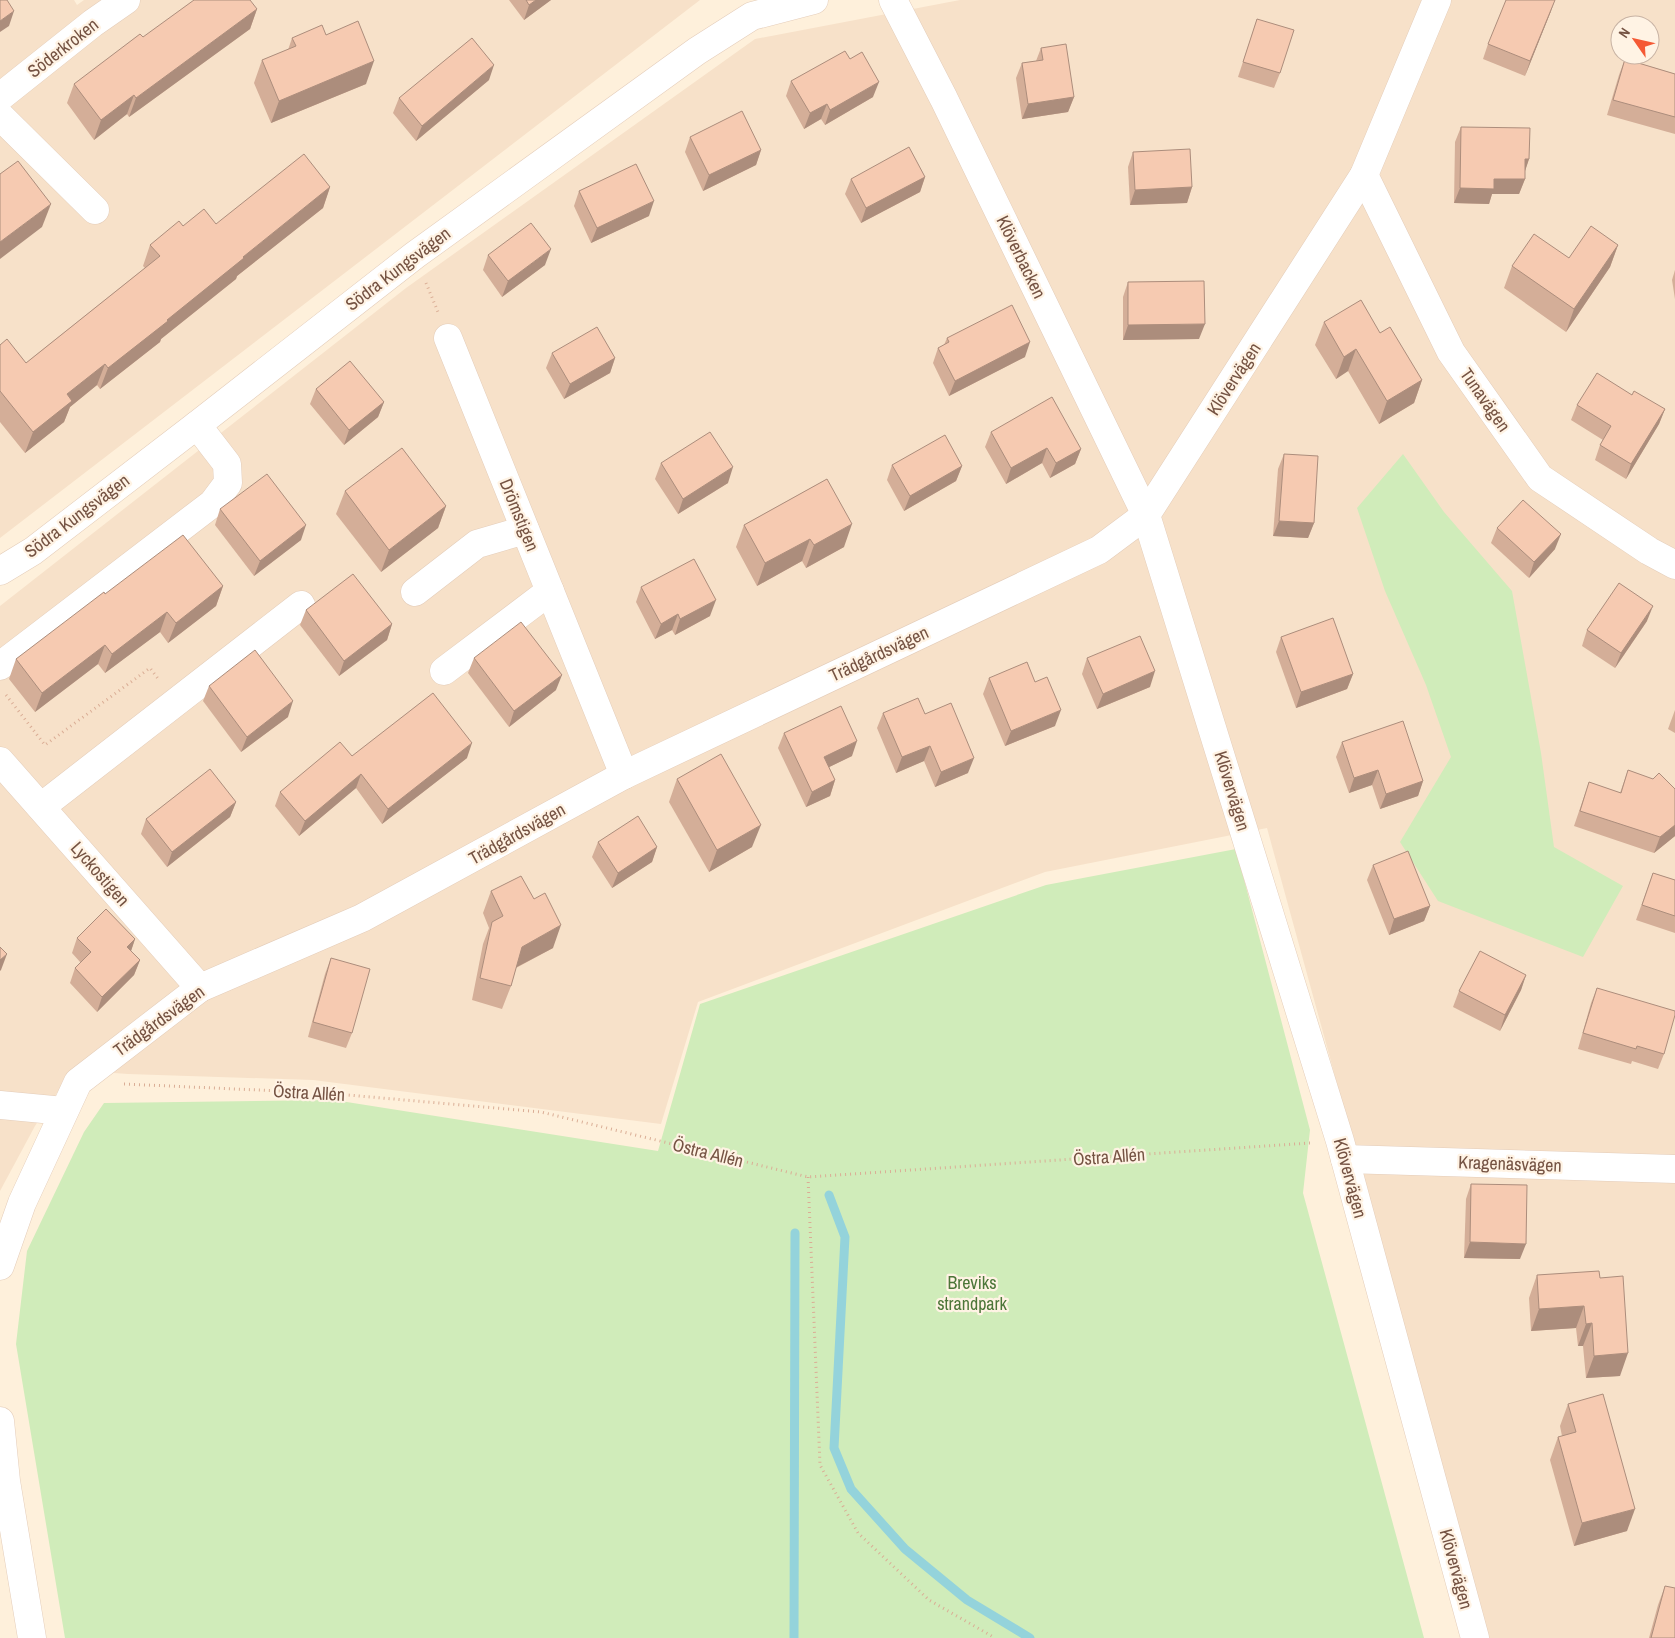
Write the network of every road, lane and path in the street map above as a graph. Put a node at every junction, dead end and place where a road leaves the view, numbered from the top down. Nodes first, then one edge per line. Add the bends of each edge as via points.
1 (126, 0) edge
2 (814, 0) edge
3 (893, 0) edge
4 (1438, 0) edge
5 (748, 8) edge
6 (0, 97) edge
7 (0, 116) edge
8 (1364, 175) junction
9 (95, 210) dead end
10 (415, 255) junction
11 (448, 338) joint
12 (197, 425) junction
13 (1146, 515) junction
14 (525, 530) junction
15 (1675, 565) edge
16 (0, 571) edge
17 (415, 592) dead end
18 (550, 592) junction
19 (301, 605) dead end
20 (0, 666) edge
21 (150, 668) dead end
22 (444, 672) dead end
23 (6, 694) dead end
24 (0, 761) edge
25 (624, 775) junction
26 (41, 807) junction
27 (200, 988) junction
28 (78, 1082) junction
29 (0, 1105) edge
30 (64, 1111) junction
31 (1343, 1150) junction
32 (1675, 1169) edge
33 (808, 1178) junction
34 (0, 1266) edge
35 (0, 1421) edge
36 (32, 1638) edge
37 (995, 1638) edge
38 (1475, 1638) edge

1 - 6 street, Söderkroken
2 - 5 street, Södra Kungsvägen
3 - 13 street, Klöverbacken
4 - 8 street, Klövervägen
5 - 10 street, Södra Kungsvägen via 697,51
7 - 9 street
8 - 13 street, Klövervägen
8 - 15 street, Tunavägen via 1452,352 1540,478 1649,552
10 - 11 path
10 - 12 street, Södra Kungsvägen
11 - 14 street, Drömstigen
12 - 16 street, Södra Kungsvägen via 33,551
12 - 20 street via 227,464 228,483 214,503
13 - 25 street, Trädgårdsvägen via 1099,550
13 - 31 street, Klövervägen
14 - 17 street via 477,544
14 - 18 street, Drömstigen
18 - 22 street
18 - 25 street, Drömstigen
19 - 26 street
21 - 23 path via 45,745
24 - 26 street, Lyckostigen
25 - 27 street, Trädgårdsvägen via 362,918
26 - 27 street, Lyckostigen
27 - 28 street, Trädgårdsvägen
28 - 30 street, Trädgårdsvägen
28 - 33 path, Östra Allén via 324,1093 540,1112
29 - 30 street
30 - 34 street, Trädgårdsvägen via 22,1203
31 - 32 street, Kragenäsvägen
31 - 33 path, Östra Allén
31 - 38 street, Klövervägen
33 - 37 path via 820,1465 858,1533 929,1600
35 - 36 street via 6,1481

